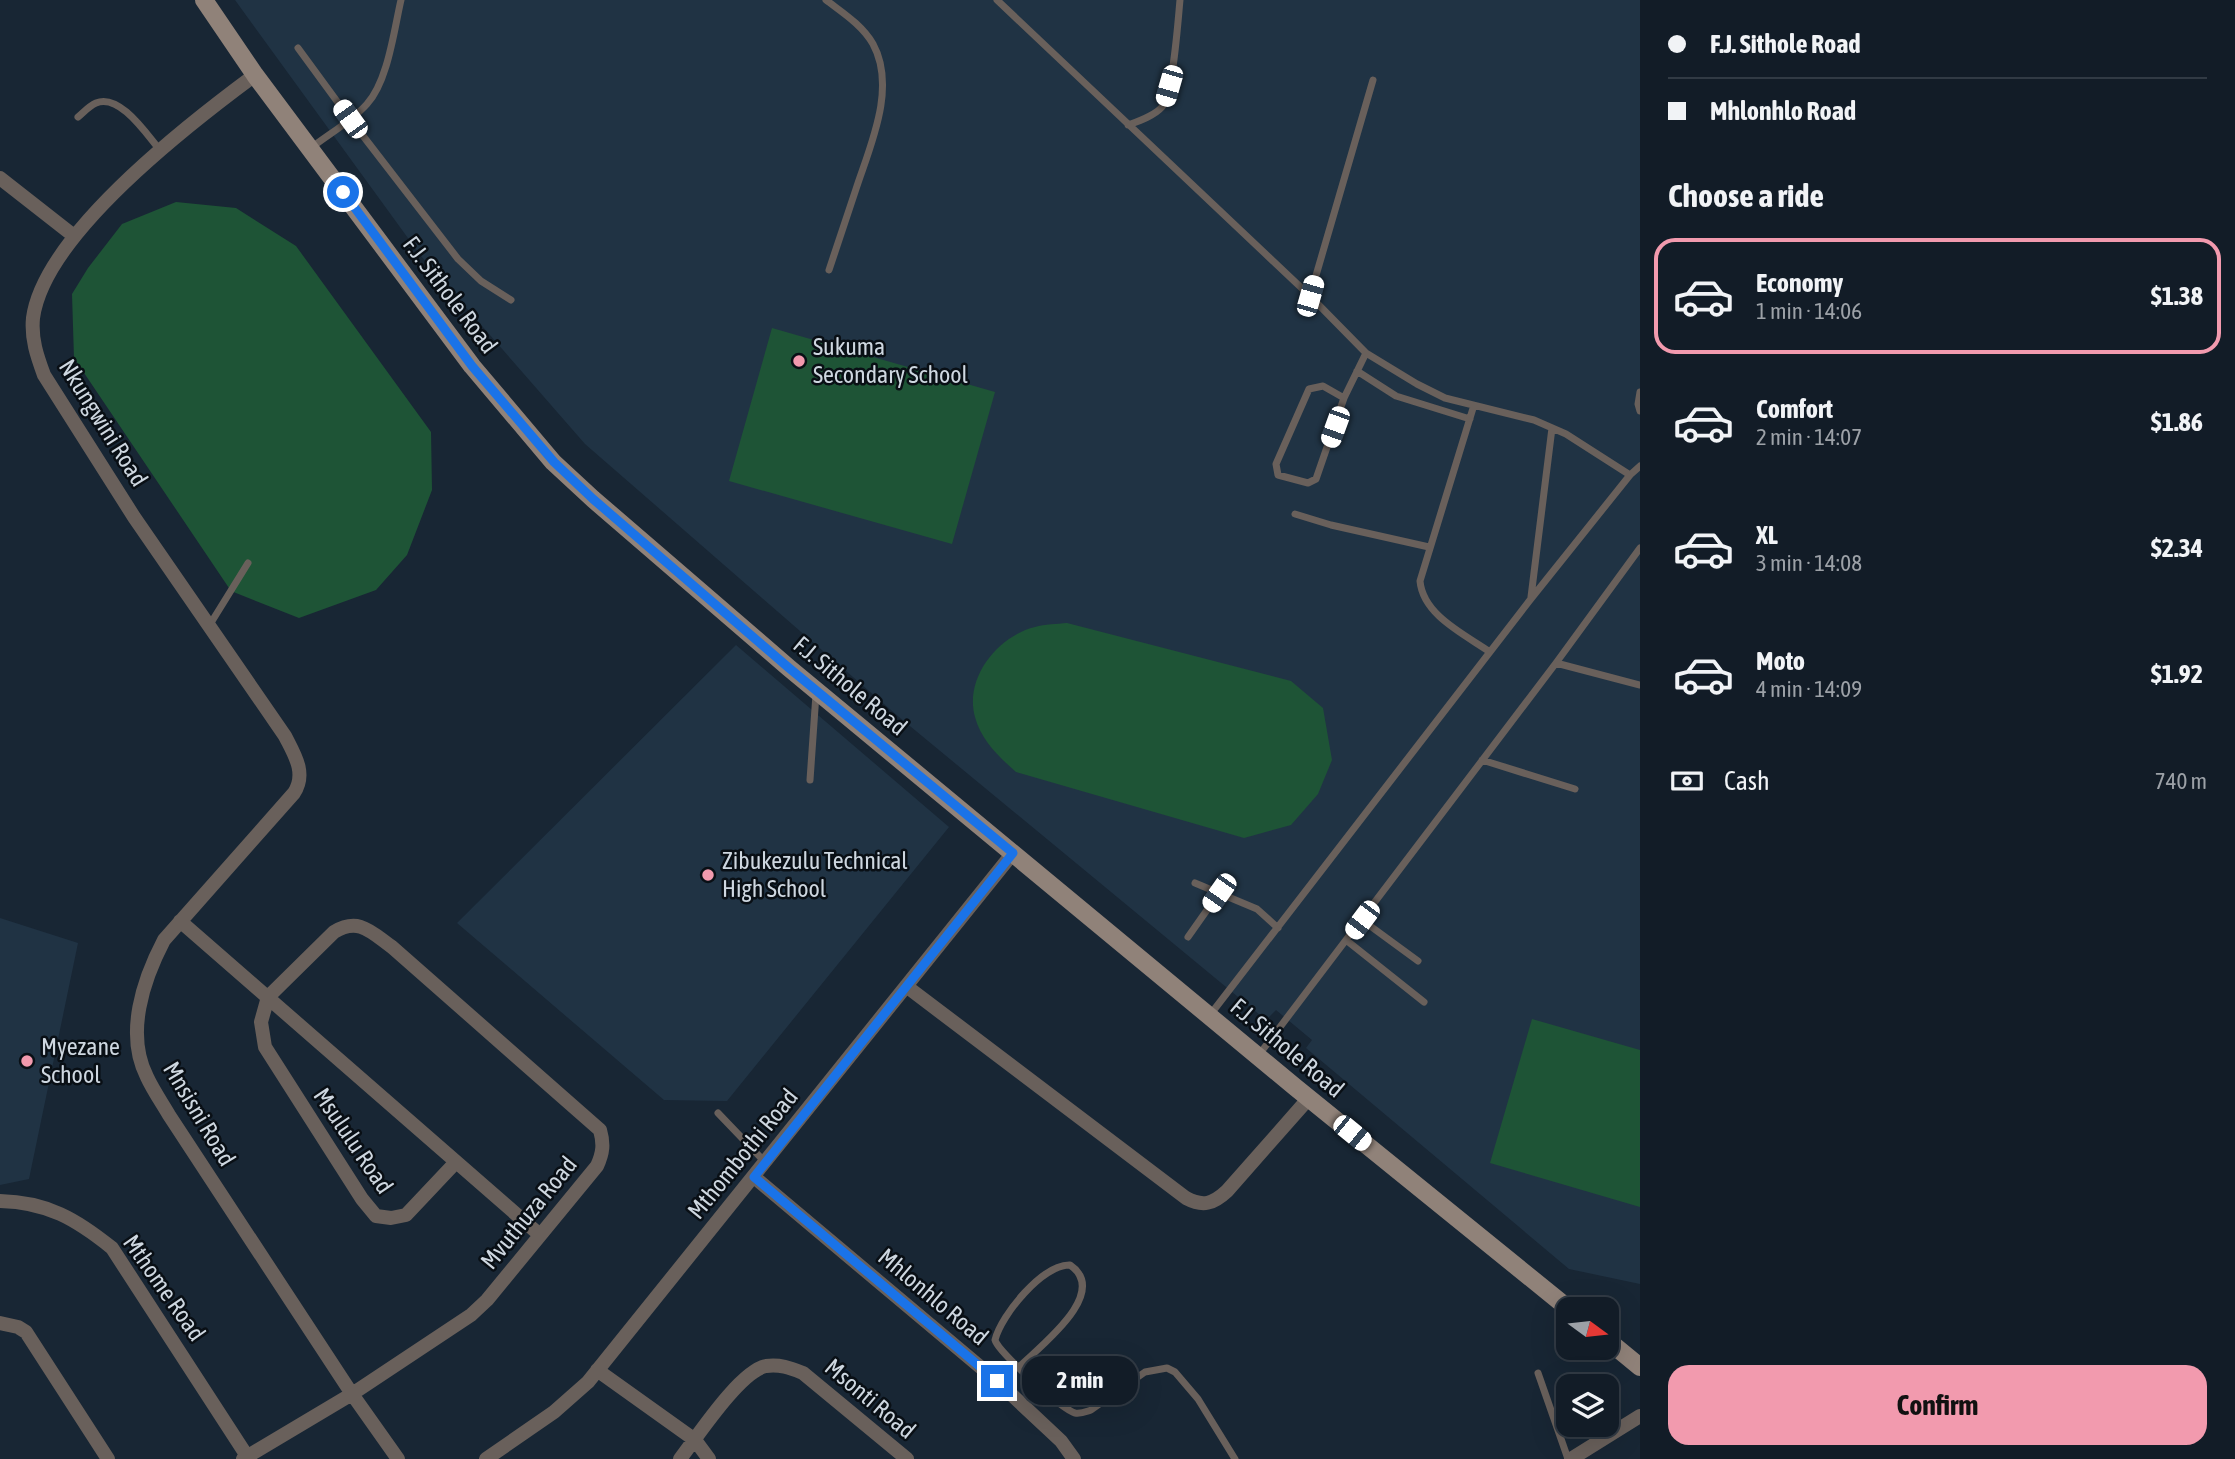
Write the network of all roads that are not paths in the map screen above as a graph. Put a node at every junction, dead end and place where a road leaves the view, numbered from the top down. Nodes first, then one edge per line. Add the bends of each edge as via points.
1 (204, 0) edge
2 (401, 0) edge
3 (826, 0) edge
4 (997, 0) edge
5 (1180, 0) edge
6 (298, 48) dead end
7 (255, 75) junction
8 (1373, 80) dead end
9 (78, 117) dead end
10 (350, 119) junction
11 (1128, 125) junction
12 (310, 148) junction
13 (161, 151) junction
14 (0, 178) edge
15 (74, 236) junction
16 (828, 270) dead end
17 (1310, 296) junction
18 (511, 300) dead end
19 (1366, 353) junction
20 (1357, 371) junction
21 (1640, 392) edge
22 (1344, 398) junction
23 (1474, 405) junction
24 (1640, 411) edge
25 (1470, 419) junction
26 (1552, 428) junction
27 (1640, 466) edge
28 (1630, 475) junction
29 (1295, 514) dead end
30 (1429, 547) junction
31 (1640, 548) edge
32 (248, 563) dead end
33 (1530, 600) junction
34 (208, 626) junction
35 (1490, 652) junction
36 (1556, 663) junction
37 (1640, 685) edge
38 (816, 690) junction
39 (1482, 760) junction
40 (810, 780) dead end
41 (1575, 789) dead end
42 (294, 793) joint
43 (1013, 853) junction
44 (1195, 883) dead end
45 (1219, 893) junction
46 (1362, 920) junction
47 (180, 921) junction
48 (1278, 928) junction
49 (1188, 937) dead end
50 (1346, 940) junction
51 (1418, 961) dead end
52 (906, 986) junction
53 (268, 997) junction
54 (1424, 1002) dead end
55 (1209, 1016) junction
56 (1258, 1056) junction
57 (1309, 1098) junction
58 (718, 1112) dead end
59 (456, 1162) junction
60 (766, 1163) junction
61 (754, 1177) junction
62 (0, 1201) edge
63 (540, 1235) junction
64 (1556, 1298) edge
65 (0, 1323) edge
66 (1619, 1349) edge
67 (1637, 1363) edge
68 (1019, 1367) junction
69 (597, 1370) junction
70 (1538, 1373) dead end
71 (352, 1394) junction
72 (1640, 1416) edge
73 (695, 1440) junction
74 (245, 1458) edge
75 (108, 1459) edge
76 (398, 1459) edge
77 (486, 1459) edge
78 (680, 1459) edge
79 (709, 1459) edge
80 (907, 1459) edge
81 (1074, 1459) edge
82 (1235, 1459) edge
83 (1570, 1459) edge

1 - 7 street, F.J. Sithole Road
2 - 10 lane via 381,81 368,104
3 - 16 lane via 859,26 873,44 882,89 877,127
4 - 11 lane
5 - 11 lane via 1163,106
6 - 10 lane
7 - 12 street, F.J. Sithole Road
7 - 13 street, Nkungwini Road
8 - 17 lane
9 - 13 lane via 94,103 115,103
10 - 12 lane
10 - 18 lane via 458,259
11 - 17 lane
12 - 38 street, F.J. Sithole Road via 472,366 554,462
13 - 15 street, Nkungwini Road
14 - 15 street
15 - 34 street, Nkungwini Road via 41,291 33,318 34,350 51,386
17 - 19 lane
19 - 20 lane
19 - 23 lane via 1445,398
20 - 22 lane
20 - 25 lane via 1396,396
21 - 24 lane
22 - 22 lane via 1316,480 1308,483 1278,475 1276,464 1309,389 1322,386
23 - 25 lane
23 - 26 lane
25 - 30 lane
26 - 28 lane
26 - 33 lane
27 - 28 lane
28 - 33 lane
29 - 30 lane
30 - 35 lane via 1420,580 1427,604
31 - 36 lane
32 - 34 lane
33 - 35 lane
34 - 42 street, Nkungwini Road via 285,736 300,768
35 - 48 lane
36 - 37 lane
36 - 39 lane
38 - 40 lane
38 - 43 street, F.J. Sithole Road
39 - 41 lane
39 - 46 lane
42 - 47 street, Mnsisni Road
43 - 52 street, Mthombothi Road
43 - 55 street, F.J. Sithole Road
44 - 45 lane
45 - 48 lane via 1257,909
45 - 49 lane
46 - 50 lane
46 - 51 lane
47 - 53 street, Msululu Road
47 - 71 street, Mnsisni Road via 149,968 141,1001 137,1044 145,1076
48 - 55 lane
50 - 54 lane
50 - 56 lane
52 - 57 street via 1197,1204 1217,1201
52 - 60 street, Mthombothi Road
53 - 59 street, Msululu Road
53 - 59 street, Msululu Road via 261,1030 269,1056 376,1216 406,1215
53 - 63 street, Mvuthuza Road via 346,925 365,928 402,956 600,1130 604,1142 597,1166
55 - 56 street, F.J. Sithole Road
56 - 57 street, F.J. Sithole Road
57 - 64 street, F.J. Sithole Road
58 - 60 lane
59 - 63 street, Msululu Road
60 - 61 street, Mthombothi Road
61 - 69 street, Mthombothi Road
61 - 81 street, Mhlonhlo Road via 997,1381
62 - 74 street, Mthome Road via 26,1202 60,1212 112,1248
63 - 71 street, Mvuthuza Road via 471,1315
65 - 75 street via 26,1332
66 - 67 street
68 - 68 lane via 996,1345 997,1331 1041,1276 1070,1265 1081,1276 1083,1295
68 - 82 lane via 1068,1410 1083,1414 1145,1371 1167,1367 1192,1392
69 - 73 street
69 - 77 street, Mthombothi Road via 554,1412
70 - 83 lane
71 - 74 street, Mvuthuza Road
71 - 76 street, Mnsisni Road
72 - 83 street
73 - 78 street, Msonti Road
73 - 79 street
73 - 80 street, Msonti Road via 750,1373 764,1366 783,1365 803,1373

